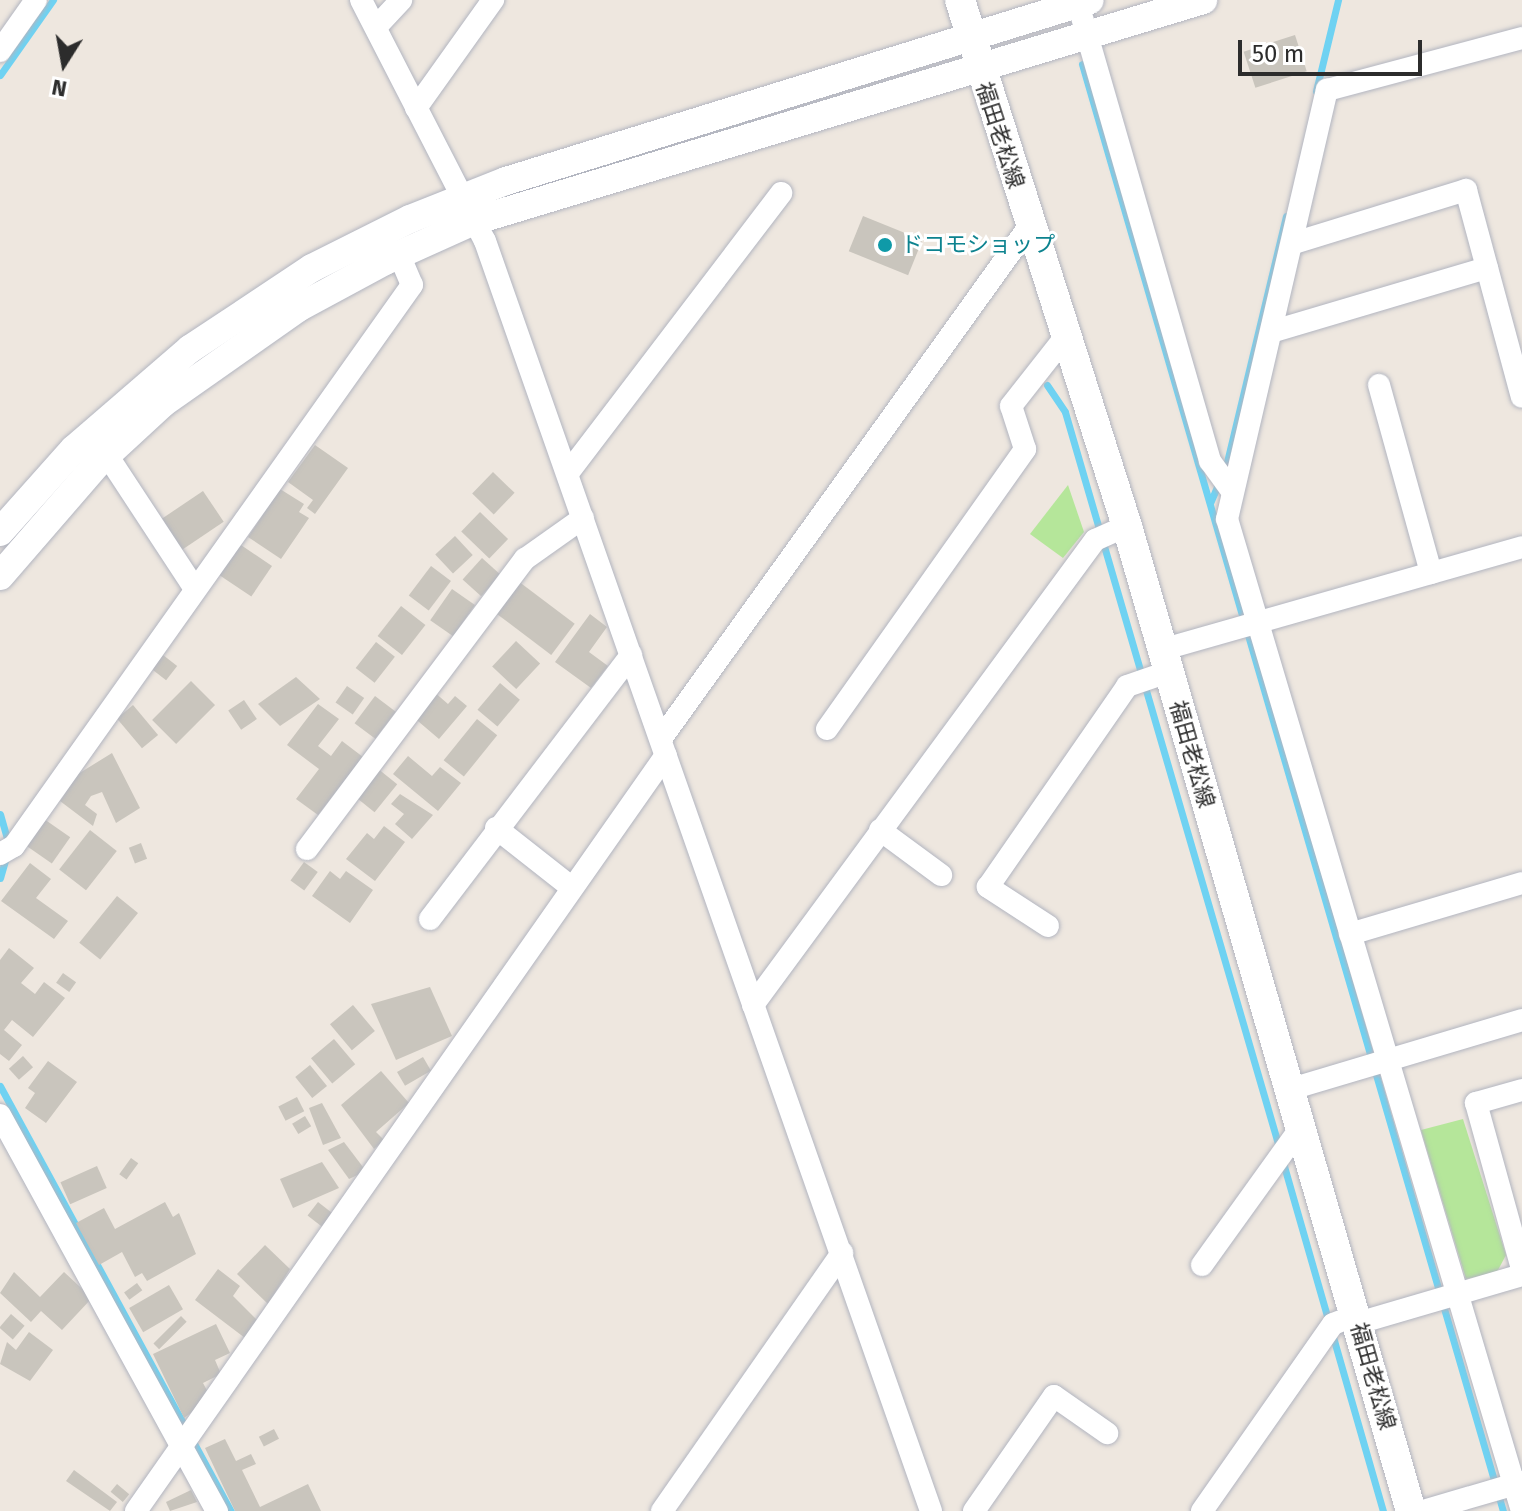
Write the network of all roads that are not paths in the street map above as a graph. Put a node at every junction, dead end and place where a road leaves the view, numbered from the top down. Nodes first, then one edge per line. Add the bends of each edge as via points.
1 (36, 0) edge
2 (361, 0) edge
3 (401, 0) edge
4 (493, 0) edge
5 (960, 0) edge
6 (1203, 0) edge
7 (1081, 1) edge
8 (376, 27) junction
9 (968, 33) junction
10 (1089, 36) junction
11 (1522, 38) edge
12 (0, 51) edge
13 (978, 70) junction
14 (416, 108) junction
15 (781, 193) dead end
16 (468, 209) junction
17 (1030, 225) junction
18 (1294, 243) junction
19 (399, 254) junction
20 (1487, 268) junction
21 (1274, 331) junction
22 (1066, 336) junction
23 (1379, 385) dead end
24 (1522, 397) edge
25 (107, 455) junction
26 (568, 473) junction
27 (1224, 484) junction
28 (576, 522) junction
29 (0, 532) edge
30 (1108, 533) junction
31 (1522, 547) edge
32 (1431, 573) junction
33 (0, 576) edge
34 (195, 589) junction
35 (1257, 624) junction
36 (625, 660) junction
37 (1154, 671) junction
38 (827, 729) dead end
39 (661, 756) junction
40 (496, 828) junction
41 (880, 830) junction
42 (4, 847) edge
43 (307, 849) dead end
44 (941, 875) dead end
45 (1522, 883) edge
46 (571, 887) junction
47 (430, 919) dead end
48 (1048, 926) dead end
49 (1350, 934) junction
50 (753, 1005) junction
51 (1522, 1020) edge
52 (1378, 1061) junction
53 (1291, 1089) junction
54 (1522, 1090) edge
55 (0, 1115) edge
56 (1302, 1126) junction
57 (1514, 1212) edge
58 (837, 1260) junction
59 (1202, 1265) dead end
60 (1522, 1272) edge
61 (1447, 1297) junction
62 (1344, 1324) junction
63 (1107, 1433) dead end
64 (188, 1441) junction
65 (1508, 1486) edge
66 (136, 1511) edge
67 (217, 1511) edge
68 (662, 1511) edge
69 (931, 1511) edge
70 (974, 1511) edge
71 (1202, 1511) edge
72 (1411, 1511) edge
73 (1423, 1511) edge
74 (1522, 1511) edge

1 - 12 street
2 - 8 street
3 - 8 street
4 - 14 street
5 - 9 main road, 福田老松線
6 - 10 street
7 - 9 street
7 - 10 street
8 - 14 street
9 - 13 main road, 福田老松線
9 - 16 street
10 - 13 street
10 - 27 street
11 - 18 street via 1327,90
13 - 16 street
13 - 17 main road, 福田老松線
14 - 16 street
15 - 26 street
16 - 19 street
16 - 26 street
16 - 29 street via 312,268 190,349 74,449
17 - 22 main road, 福田老松線
17 - 39 street
18 - 20 street via 1466,190
18 - 21 street
19 - 25 street via 229,355
19 - 34 street via 412,285
20 - 21 street
20 - 24 street
21 - 27 street
22 - 30 main road, 福田老松線
22 - 38 street via 1011,406 1025,449
23 - 32 street
25 - 33 street
25 - 34 street
26 - 28 street
27 - 35 street via 1227,519
28 - 36 street
28 - 43 street via 525,559
30 - 37 main road, 福田老松線
30 - 41 street
31 - 32 street
32 - 35 street
34 - 42 street
35 - 37 street
35 - 49 street
36 - 39 street
36 - 40 street
37 - 48 street via 1127,686 988,887
37 - 53 main road, 福田老松線
39 - 46 street
39 - 50 street
40 - 46 street
40 - 47 street
41 - 44 street
41 - 50 street
45 - 49 street
46 - 64 street
49 - 52 street
50 - 58 street
51 - 52 street
52 - 53 street
52 - 61 street
53 - 56 main road, 福田老松線
54 - 57 street via 1476,1103
55 - 64 street
56 - 59 street
56 - 62 main road, 福田老松線
57 - 60 street
58 - 68 street
58 - 69 street
60 - 61 street
61 - 62 street
61 - 65 street
62 - 71 street
62 - 72 main road, 福田老松線
63 - 70 street via 1054,1396
64 - 66 street
64 - 67 street
65 - 73 street
65 - 74 street

